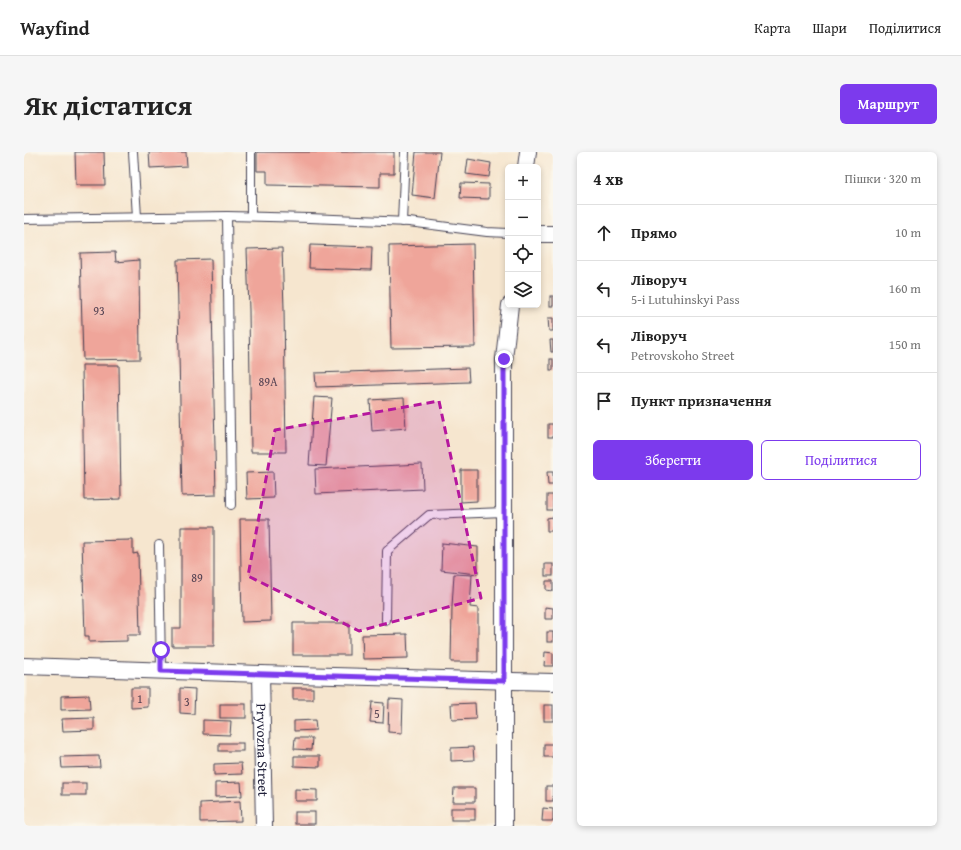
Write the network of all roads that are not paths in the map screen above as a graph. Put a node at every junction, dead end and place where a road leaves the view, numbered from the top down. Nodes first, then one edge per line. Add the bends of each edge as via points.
1 (132, 152) edge
2 (251, 152) edge
3 (405, 152) edge
4 (528, 152) edge
5 (526, 164) edge
6 (227, 216) junction
7 (251, 216) junction
8 (137, 217) junction
9 (24, 219) edge
10 (402, 222) junction
11 (505, 233) edge
12 (541, 234) edge
13 (553, 234) edge
14 (510, 308) edge
15 (231, 505) dead end
16 (504, 512) junction
17 (159, 545) dead end
18 (386, 620) dead end
19 (24, 666) edge
20 (161, 671) junction
21 (261, 674) junction
22 (504, 681) junction
23 (553, 682) edge
24 (264, 826) edge
25 (504, 826) edge

1 - 8 lane
2 - 7 lane
3 - 10 lane
4 - 5 street
6 - 7 lane
6 - 8 lane
6 - 15 lane
7 - 10 lane
8 - 9 lane
10 - 11 lane
12 - 13 street
14 - 16 street via 504,359
16 - 18 lane via 429,515 387,551
16 - 22 street
17 - 20 lane
19 - 20 street
20 - 21 street
21 - 22 street
21 - 24 street, Pryvozna Street
22 - 23 street
22 - 25 street

